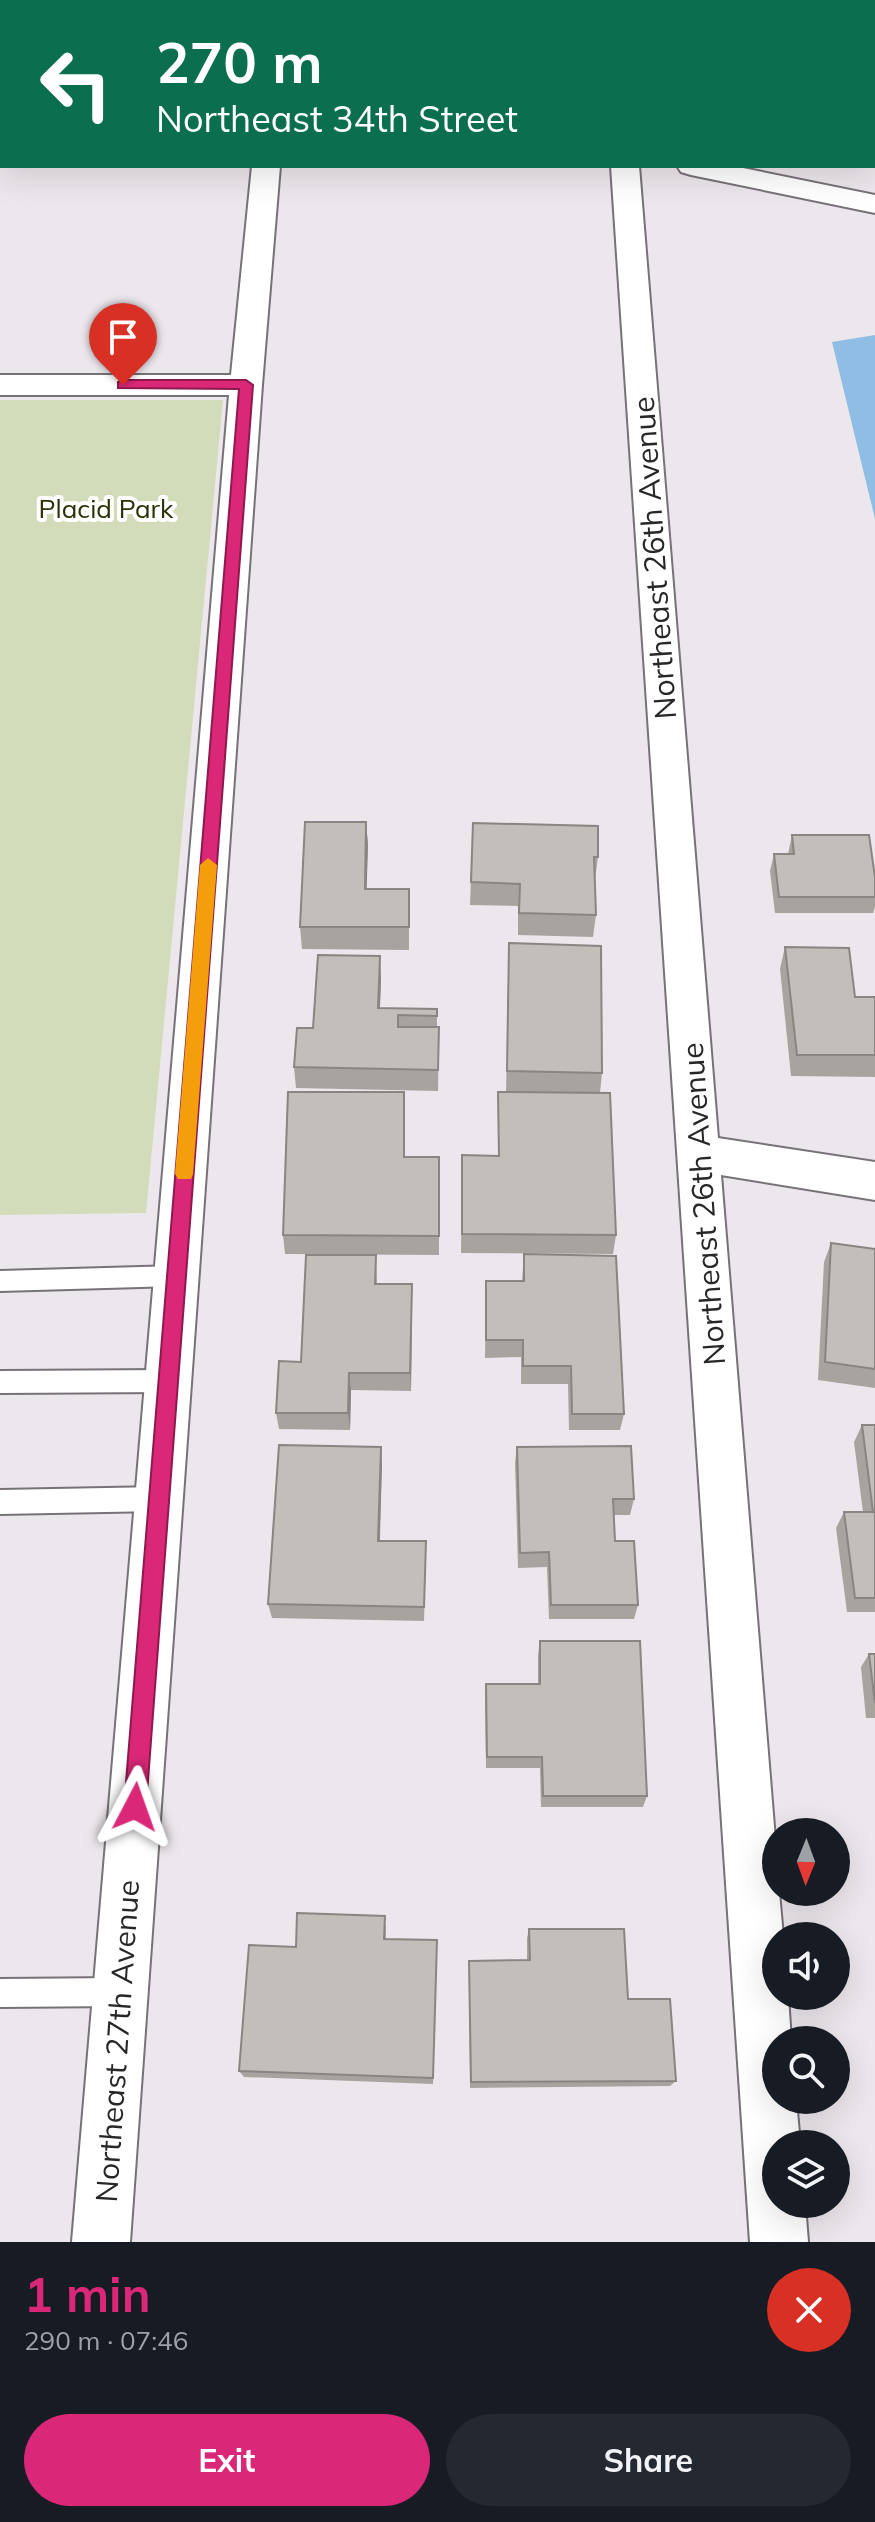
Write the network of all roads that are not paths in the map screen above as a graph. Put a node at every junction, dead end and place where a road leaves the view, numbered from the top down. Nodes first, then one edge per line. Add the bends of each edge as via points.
1 (266, 168) edge
2 (625, 168) edge
3 (701, 168) edge
4 (875, 204) edge
5 (0, 385) edge
6 (246, 385) junction
7 (699, 1153) junction
8 (875, 1181) edge
9 (176, 1276) junction
10 (0, 1281) edge
11 (168, 1381) junction
12 (0, 1382) edge
13 (159, 1499) junction
14 (0, 1502) edge
15 (120, 1992) junction
16 (0, 1993) edge
17 (101, 2242) edge
18 (779, 2242) edge

1 - 6 street, Northeast 27th Avenue
2 - 7 street, Northeast 26th Avenue
3 - 4 street
5 - 6 street
6 - 9 street, Northeast 27th Avenue
7 - 8 street
7 - 18 street, Northeast 26th Avenue
9 - 10 lane
9 - 11 street, Northeast 27th Avenue
11 - 12 lane
11 - 13 street, Northeast 27th Avenue
13 - 14 lane
13 - 15 street, Northeast 27th Avenue
15 - 16 lane
15 - 17 street, Northeast 27th Avenue

